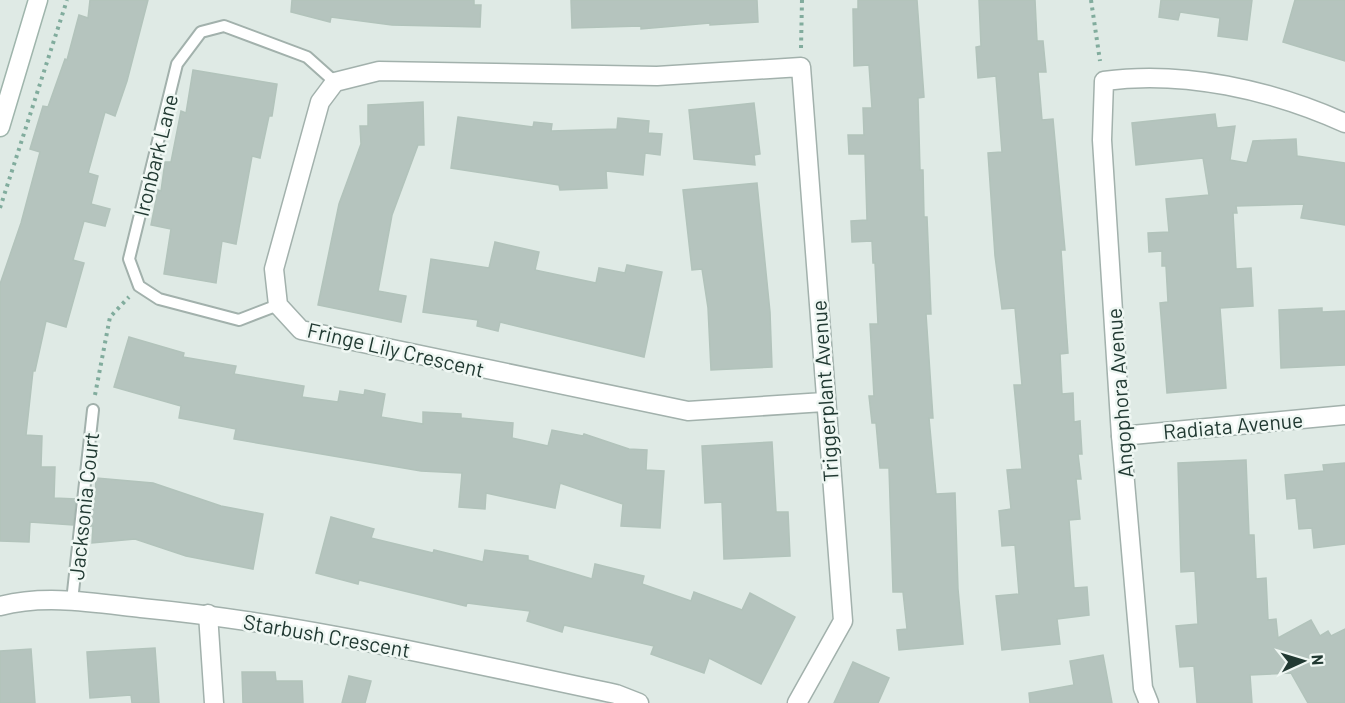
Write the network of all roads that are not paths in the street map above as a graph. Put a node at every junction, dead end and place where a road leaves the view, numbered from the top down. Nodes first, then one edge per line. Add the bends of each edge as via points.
1 (38, 0) edge
2 (335, 82) junction
3 (1345, 123) edge
4 (0, 127) edge
5 (278, 305) junction
6 (824, 402) junction
7 (93, 410) road end
8 (1345, 415) edge
9 (1121, 436) junction
10 (72, 601) junction
11 (3, 603) edge
12 (208, 614) junction
13 (214, 703) edge
14 (639, 703) edge
15 (797, 703) edge
16 (1149, 703) edge

1 - 4 street
2 - 5 street via 320,102 274,269
2 - 5 lane, Ironbark Lane via 307,57 224,26 201,32 177,64 129,258 140,286 159,299 239,320
2 - 6 street, Triggerplant Avenue via 379,71 657,76 801,67
3 - 9 street, Angophora Avenue via 1317,110 1235,87 1138,76 1104,81 1102,140
5 - 6 street, Fringe Lily Crescent via 301,330 688,411
6 - 15 street, Triggerplant Avenue via 843,621
7 - 10 lane, Jacksonia Court
8 - 9 street, Radiata Avenue
9 - 16 street, Angophora Avenue via 1143,688
10 - 11 street, Starbush Crescent
10 - 12 street, Starbush Crescent
12 - 13 street
12 - 14 street, Starbush Crescent via 348,637 616,694

